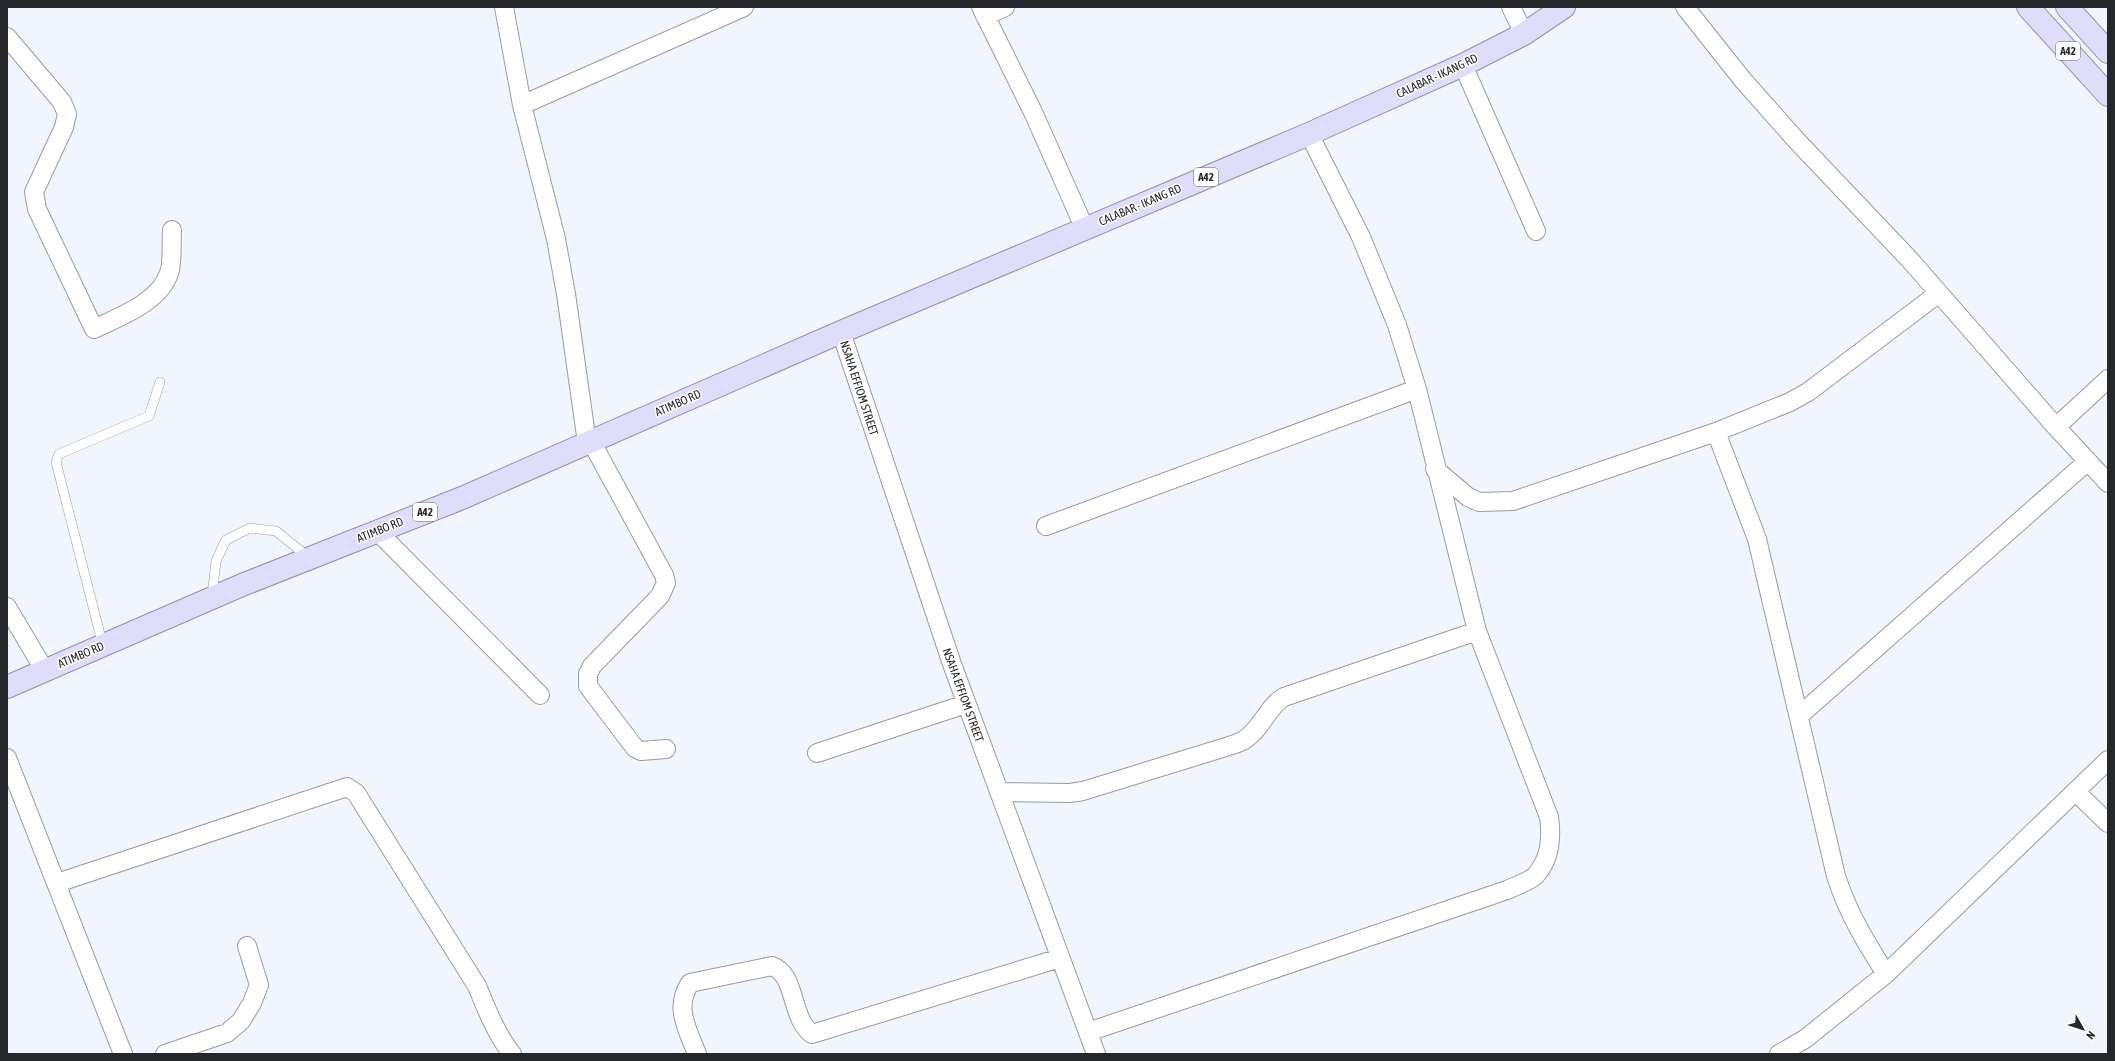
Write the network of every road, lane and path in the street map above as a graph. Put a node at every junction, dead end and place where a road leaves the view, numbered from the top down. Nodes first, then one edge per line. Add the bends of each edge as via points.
1 (504, 7) edge
2 (744, 7) edge
3 (1004, 7) edge
4 (1511, 7) edge
5 (1564, 7) edge
6 (1685, 7) edge
7 (2028, 7) edge
8 (2067, 7) edge
9 (721, 12) edge
10 (983, 12) edge
11 (1524, 34) junction
12 (7, 37) edge
13 (2108, 52) edge
14 (1463, 65) junction
15 (2108, 95) edge
16 (522, 105) junction
17 (1309, 134) junction
18 (1085, 229) junction
19 (172, 230) dead end
20 (1536, 232) dead end
21 (1939, 293) junction
22 (841, 332) junction
23 (2108, 379) edge
24 (160, 382) dead end
25 (1417, 389) junction
26 (2056, 427) junction
27 (1716, 432) junction
28 (589, 442) junction
29 (2088, 461) junction
30 (1435, 469) junction
31 (2108, 483) edge
32 (1046, 526) dead end
33 (377, 531) junction
34 (309, 558) junction
35 (212, 598) junction
36 (7, 607) edge
37 (1477, 631) junction
38 (103, 646) junction
39 (45, 671) junction
40 (7, 687) edge
41 (540, 695) dead end
42 (966, 704) junction
43 (1800, 715) junction
44 (666, 750) dead end
45 (817, 753) dead end
46 (7, 758) edge
47 (2108, 760) edge
48 (999, 792) junction
49 (2076, 792) junction
50 (2108, 823) edge
51 (57, 883) junction
52 (247, 946) dead end
53 (1060, 958) junction
54 (1886, 974) junction
55 (1088, 1032) junction
56 (123, 1054) edge
57 (165, 1054) edge
58 (512, 1054) edge
59 (697, 1054) edge
60 (1096, 1054) edge
61 (1779, 1054) edge

1 - 16 street
2 - 9 street
3 - 10 street
4 - 11 street
5 - 11 main road, CALABAR - IKANG RD / A42
6 - 21 street via 1742,79 1796,140
7 - 15 main road, A42
8 - 13 main road, A42
9 - 16 street
10 - 18 street via 1033,112
11 - 14 main road, CALABAR - IKANG RD / A42
12 - 19 street via 62,102 67,114 64,127 34,192 37,209 94,329 144,304 158,290 170,274
14 - 17 main road, CALABAR - IKANG RD / A42
14 - 20 street
16 - 28 street via 556,239
17 - 18 main road, CALABAR - IKANG RD / A42
17 - 25 street via 1361,237 1397,325
18 - 22 main road, CALABAR - IKANG RD / A42
21 - 26 street
21 - 27 street via 1808,392
22 - 28 main road, ATIMBO RD / A42
22 - 42 street, NSAHA EFFIOM STREET
23 - 26 street
24 - 38 lane via 149,416 59,454 56,462
25 - 30 street
25 - 32 street
26 - 29 street
27 - 30 street via 1513,501 1478,502 1468,497
27 - 43 street via 1757,539
28 - 33 main road, ATIMBO RD / A42 via 462,498
28 - 44 street via 666,583 660,596 592,666 588,674 588,686 635,748 641,751
29 - 31 street
29 - 43 street
30 - 37 street
33 - 34 main road, ATIMBO RD / A42
33 - 41 street
34 - 35 main road, ATIMBO RD / A42
34 - 35 lane via 276,531 250,528 226,540 216,561
35 - 38 main road, ATIMBO RD / A42
36 - 39 street
37 - 48 street via 1284,697 1277,701 1245,740 1229,746 1083,791
37 - 55 street via 1549,817 1552,835 1547,857 1534,876 1507,890
38 - 39 main road, ATIMBO RD / A42
39 - 40 main road, ATIMBO RD / A42
42 - 45 street
42 - 48 street, NSAHA EFFIOM STREET
43 - 54 street via 1831,858 1843,899 1856,926
46 - 51 street
47 - 49 street
48 - 53 street, NSAHA EFFIOM STREET
49 - 50 street
49 - 54 street
51 - 56 street
51 - 58 street via 347,787 356,793 477,986 488,1014
52 - 57 street via 259,985 241,1021 227,1033
53 - 55 street, NSAHA EFFIOM STREET
53 - 59 street via 812,1034 805,1028 780,969 772,966 690,982 683,995 683,1015
54 - 61 street via 1805,1039
55 - 60 street, NSAHA EFFIOM STREET

